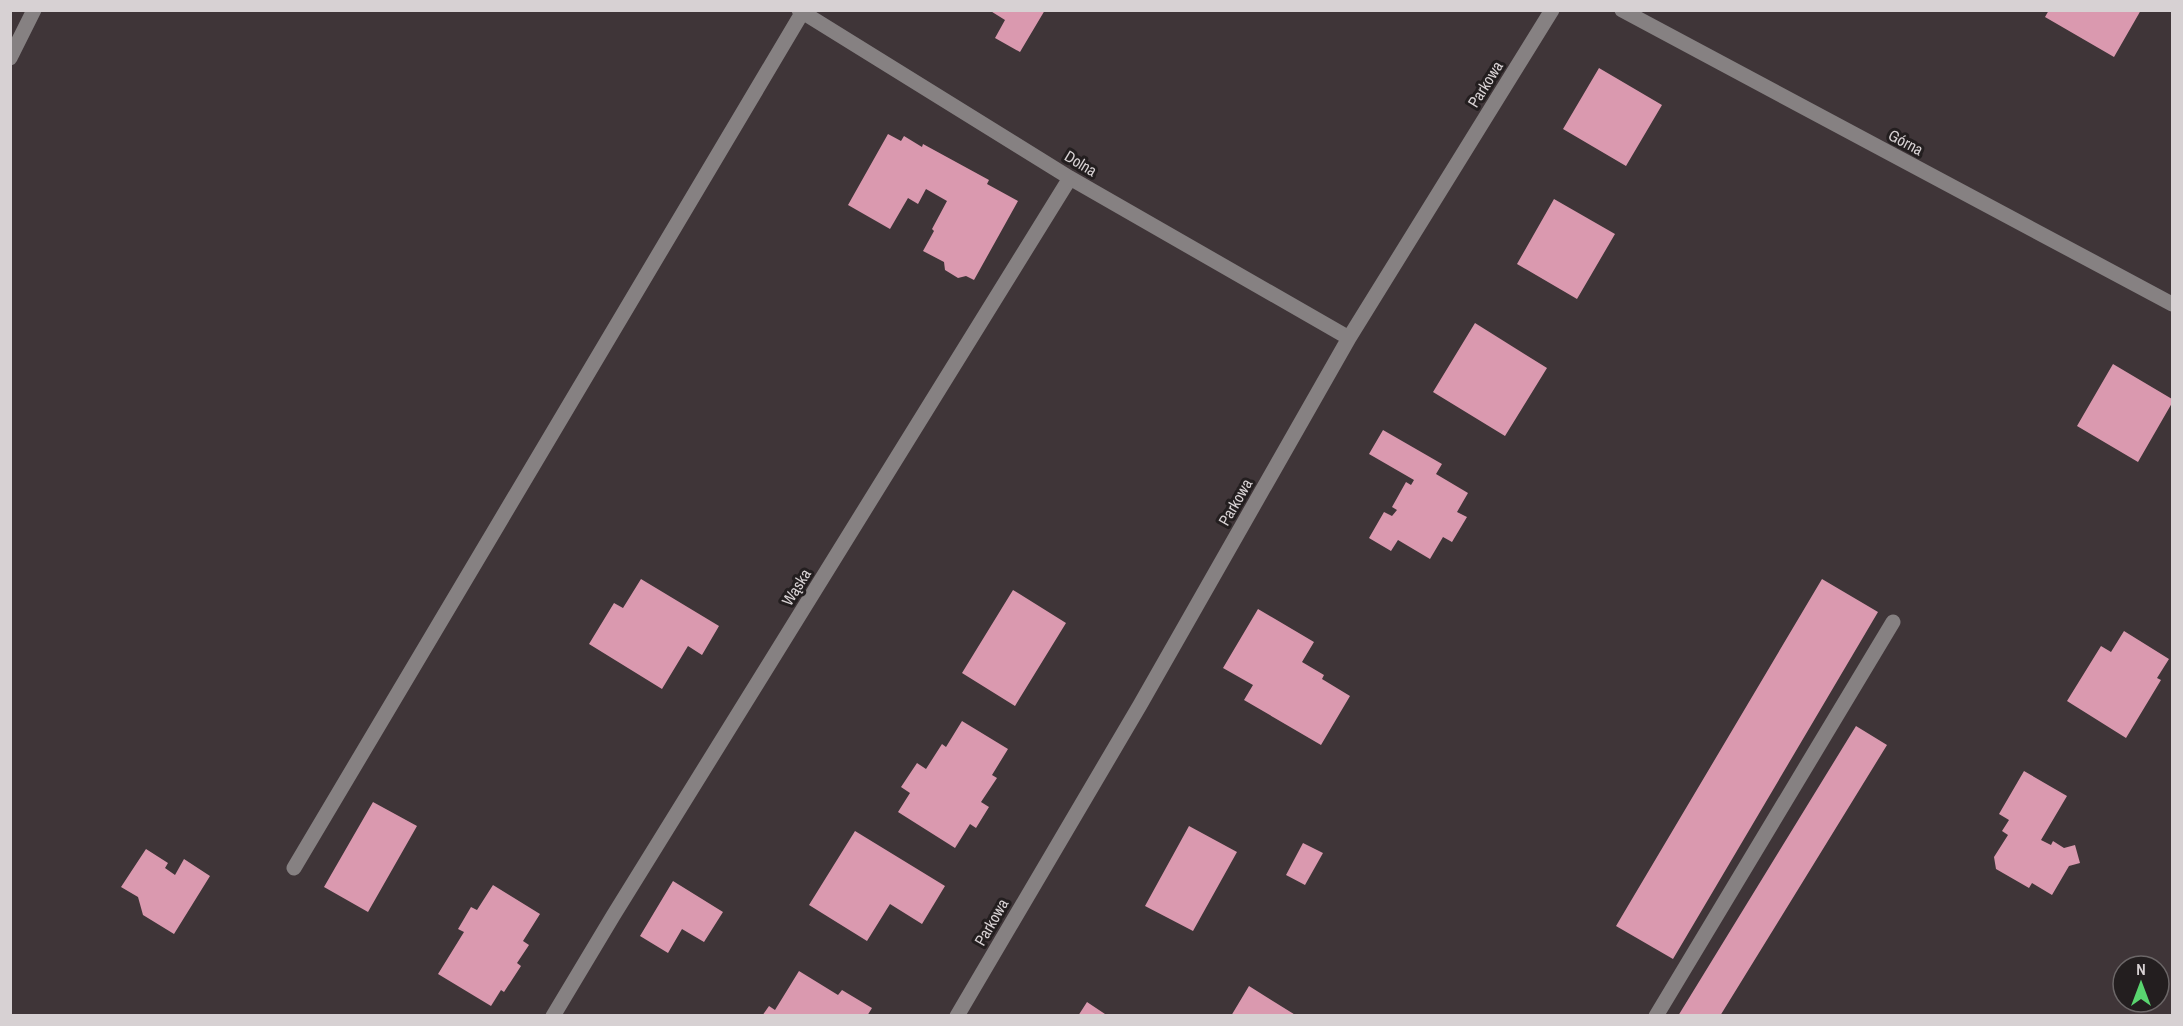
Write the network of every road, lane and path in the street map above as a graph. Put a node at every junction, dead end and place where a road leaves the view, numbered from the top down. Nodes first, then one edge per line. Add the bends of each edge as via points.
1 (34, 10) edge
2 (1552, 10) edge
3 (1622, 10) edge
4 (800, 12) edge
5 (10, 58) edge
6 (1070, 178) junction
7 (2172, 304) edge
8 (1349, 338) junction
9 (1893, 622) dead end
10 (294, 868) dead end
11 (553, 1016) edge
12 (957, 1016) edge
13 (1656, 1016) edge

1 - 5 street
2 - 8 street, Parkowa
3 - 7 street, Górna
4 - 6 street, Dolna
4 - 10 street
6 - 8 street, Dolna
6 - 11 street, Wąska
8 - 12 street, Parkowa
9 - 13 street

